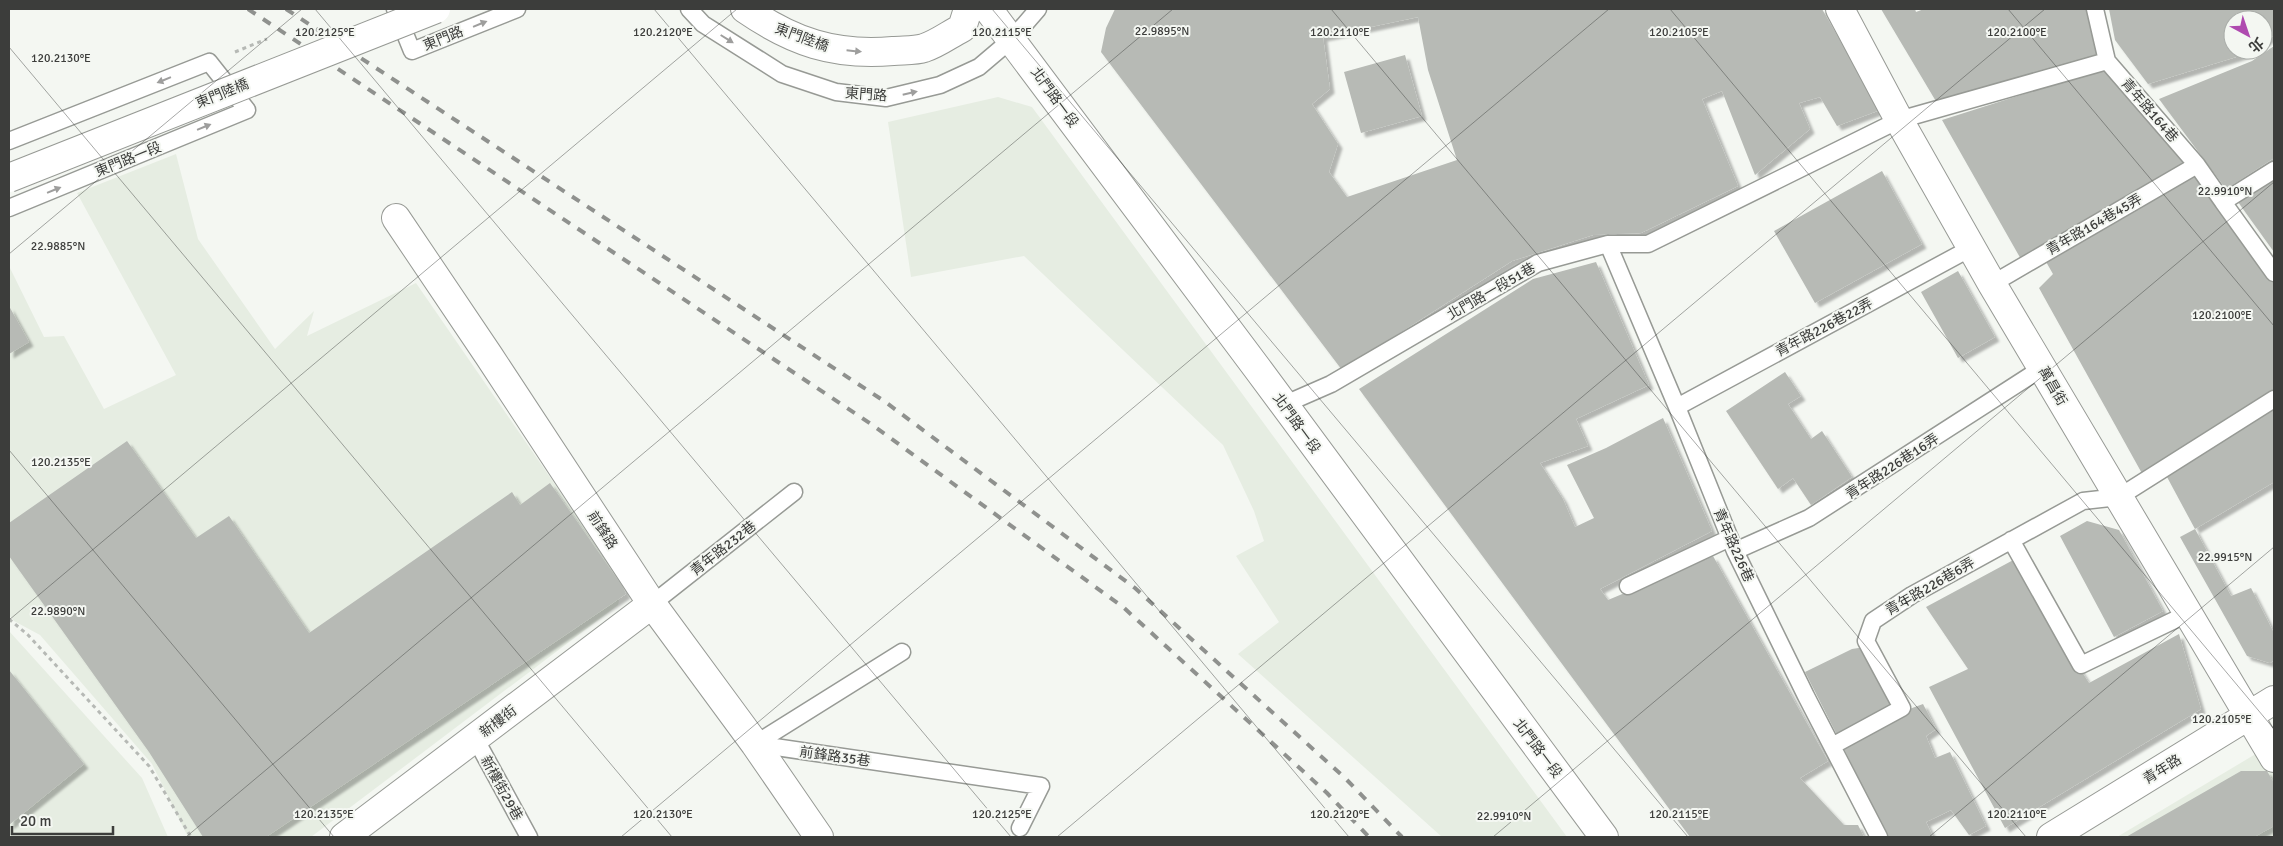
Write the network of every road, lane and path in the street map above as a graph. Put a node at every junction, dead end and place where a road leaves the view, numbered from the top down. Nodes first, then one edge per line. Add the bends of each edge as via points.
1 (395, 9) edge
2 (436, 9) edge
3 (517, 9) edge
4 (688, 9) edge
5 (745, 9) edge
6 (968, 9) edge
7 (988, 9) edge
8 (1038, 9) edge
9 (1840, 9) edge
10 (2095, 9) edge
11 (1012, 39) junction
12 (267, 40) dead end
13 (2107, 61) junction
14 (209, 62) junction
15 (1899, 120) junction
16 (9, 141) edge
17 (2197, 165) junction
18 (2274, 170) edge
19 (9, 178) edge
20 (2223, 202) junction
21 (9, 208) edge
22 (396, 218) dead end
23 (1608, 244) junction
24 (1971, 248) junction
25 (2274, 273) edge
26 (1992, 284) junction
27 (2042, 368) junction
28 (2274, 399) edge
29 (1283, 405) junction
30 (1677, 407) junction
31 (794, 492) dead end
32 (2119, 497) junction
33 (2011, 540) junction
34 (1733, 544) junction
35 (1628, 586) dead end
36 (652, 604) junction
37 (2187, 614) junction
38 (9, 619) edge
39 (902, 652) dead end
40 (2274, 700) edge
41 (2248, 716) junction
42 (475, 738) junction
43 (755, 744) junction
44 (1832, 746) junction
45 (2274, 758) edge
46 (1020, 828) dead end
47 (191, 837) edge
48 (344, 837) edge
49 (529, 837) edge
50 (819, 837) edge
51 (1604, 837) edge
52 (1879, 837) edge
53 (2051, 837) edge

1 -> 3 lane, 東門路 via 412,51
2 - 19 street, 東門陸橋, bridge
4 -> 11 lane, 東門路 via 703,24 782,74 836,92 886,98 940,86 979,67
5 -> 6 street, 東門陸橋 via 796,38 828,49 870,53 924,48 962,28
7 - 11 street, 北門路一段
8 - 11 lane, 東門路
9 - 15 street, 萬昌街
10 - 13 lane, 青年路164巷
11 - 29 street, 北門路一段
12 - 14 path
13 - 15 lane, 北門路一段51巷
13 - 17 lane, 青年路164巷
14 -> 16 lane
21 -> 14 lane, 東門路一段 via 246,110
15 - 23 lane, 北門路一段51巷 via 1648,244
15 - 24 street, 萬昌街
17 - 20 lane, 青年路164巷
17 - 26 lane, 青年路164巷45弄
18 - 20 lane
20 - 25 lane, 青年路164巷
22 - 36 street, 前鋒路
23 - 29 lane, 北門路一段51巷 via 1538,263 1330,384
23 - 30 lane, 青年路226巷
24 - 26 street, 萬昌街
24 - 30 lane, 青年路226巷22弄
26 - 27 street, 萬昌街
27 - 32 street, 萬昌街
27 - 34 lane, 青年路226巷16弄 via 1809,518
28 - 32 lane
29 - 51 street, 北門路一段
30 - 34 lane, 青年路226巷
31 - 36 lane, 青年路232巷
32 - 33 lane, 青年路226巷6弄 via 2084,501
32 - 37 street, 萬昌街
33 - 37 lane via 2081,665
33 - 44 lane, 青年路226巷6弄 via 1912,595 1873,621 1866,641 1902,708
34 - 35 lane, 青年路226巷16弄
34 - 44 lane, 青年路226巷
36 - 42 street, 新樓街
36 - 43 street, 前鋒路
37 - 41 street, 萬昌街
38 - 47 path via 28,635 149,766
39 - 43 lane
40 - 41 street, 青年路
41 - 45 street, 萬昌街
41 - 53 street, 青年路
42 - 48 street, 新樓街
42 - 49 lane, 新樓街29巷
43 - 46 lane, 前鋒路35巷 via 1041,786
43 - 50 street, 前鋒路
44 - 52 lane, 青年路226巷

